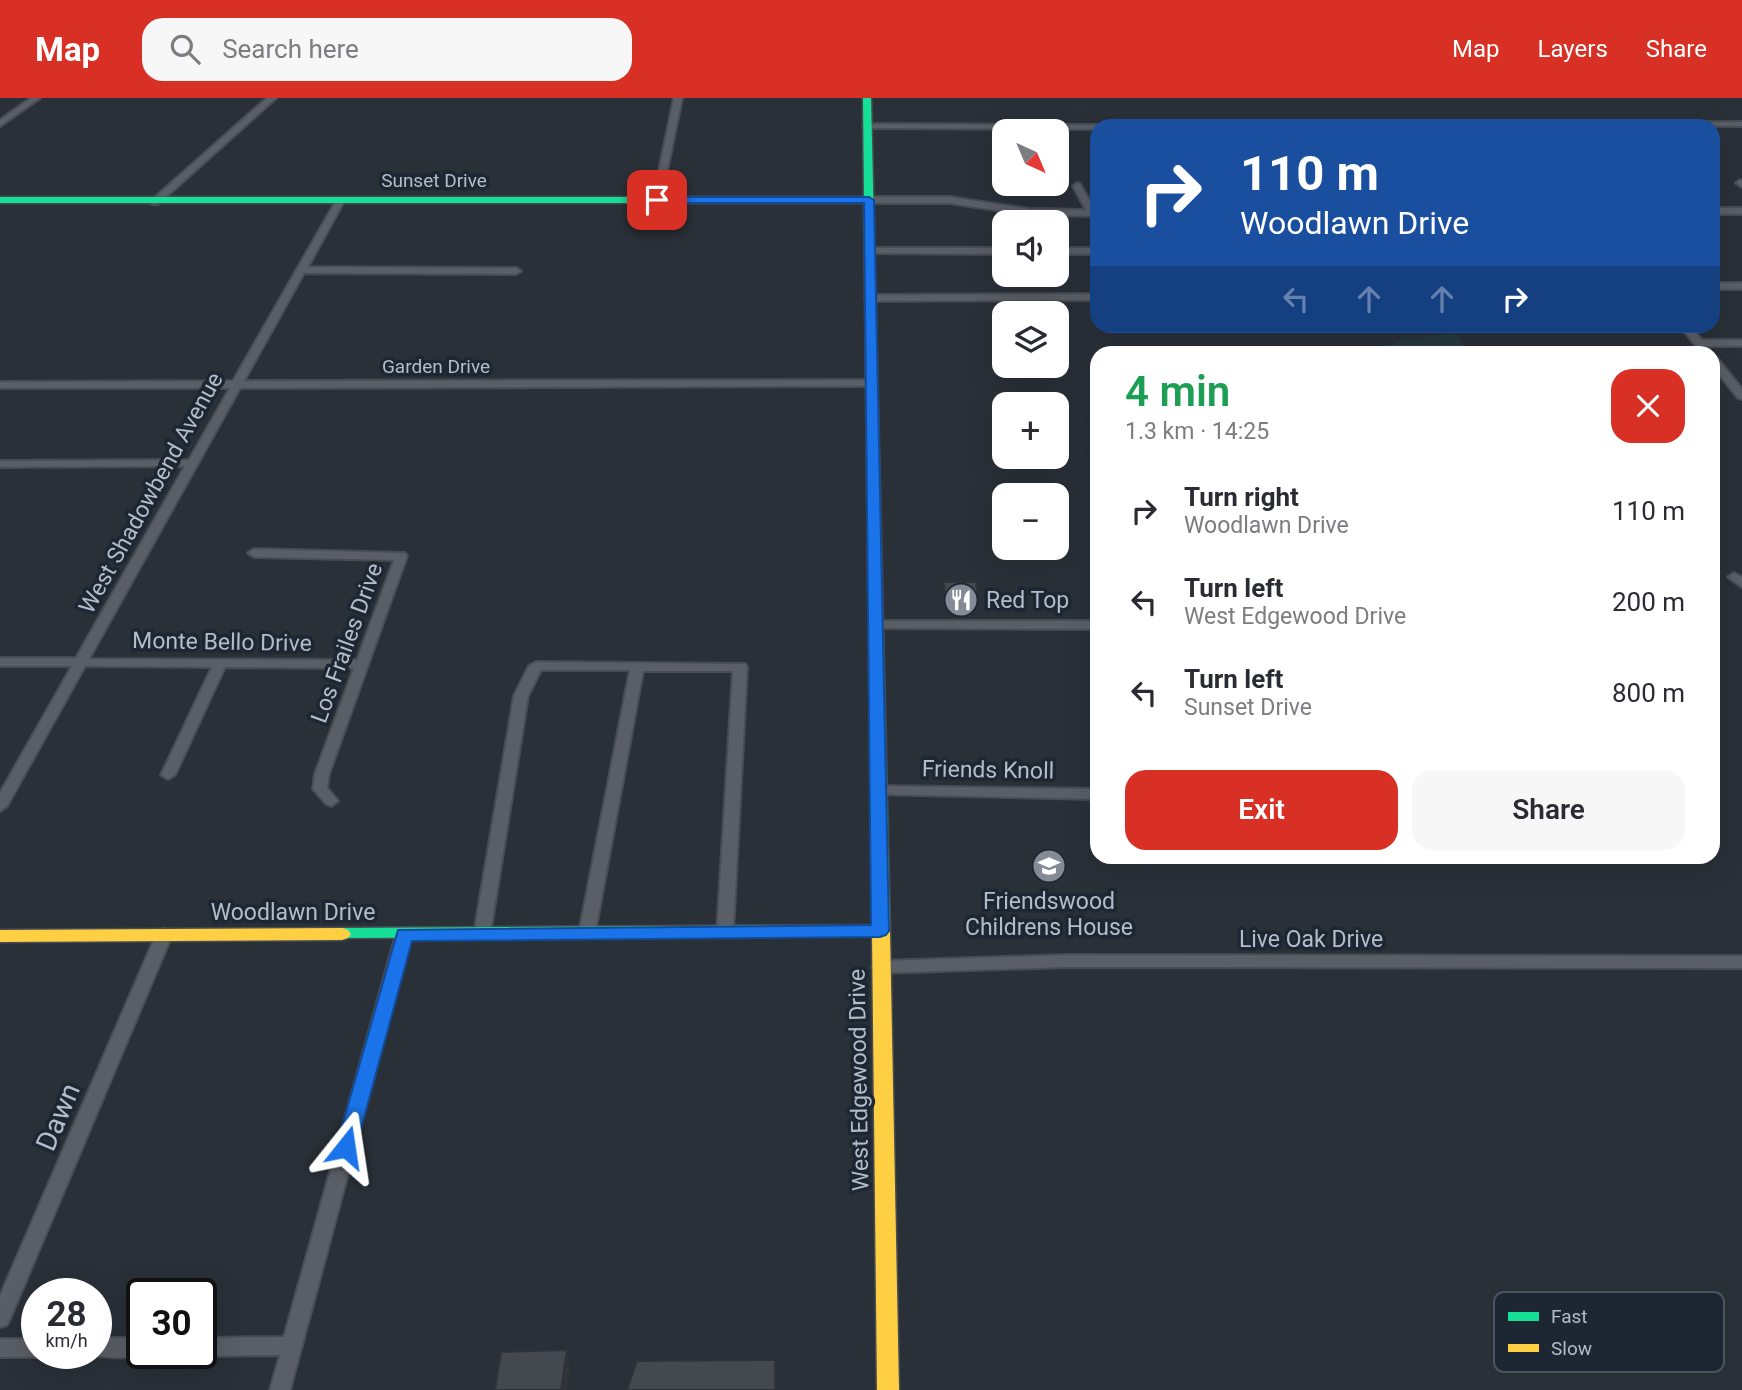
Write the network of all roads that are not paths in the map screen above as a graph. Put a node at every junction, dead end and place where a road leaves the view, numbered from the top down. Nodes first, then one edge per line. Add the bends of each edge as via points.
1 (36, 98) edge
2 (272, 98) edge
3 (678, 98) edge
4 (867, 98) edge
5 (0, 124) edge
6 (1720, 124) edge
7 (1742, 124) edge
8 (867, 126) junction
9 (1090, 127) edge
10 (1077, 186) dead end
11 (958, 187) dead end
12 (0, 200) edge
13 (657, 200) junction
14 (869, 200) junction
15 (948, 200) junction
16 (340, 201) junction
17 (155, 202) junction
18 (1090, 206) edge
19 (1720, 211) edge
20 (1742, 211) edge
21 (1090, 213) edge
22 (870, 251) junction
23 (992, 251) edge
24 (1069, 251) edge
25 (1090, 251) edge
26 (301, 270) junction
27 (516, 271) dead end
28 (1720, 286) edge
29 (1742, 286) edge
30 (1090, 297) edge
31 (870, 298) junction
32 (1691, 333) edge
33 (1699, 343) junction
34 (1742, 343) edge
35 (1701, 346) edge
36 (1720, 369) edge
37 (872, 383) junction
38 (236, 384) junction
39 (0, 385) edge
40 (1742, 396) edge
41 (192, 463) junction
42 (0, 464) edge
43 (254, 553) dead end
44 (875, 625) junction
45 (1090, 625) edge
46 (0, 662) edge
47 (80, 662) junction
48 (221, 662) junction
49 (363, 664) junction
50 (637, 666) junction
51 (168, 775) dead end
52 (878, 791) junction
53 (1090, 794) edge
54 (331, 801) dead end
55 (0, 806) edge
56 (880, 931) junction
57 (725, 932) junction
58 (587, 933) junction
59 (482, 934) junction
60 (164, 935) junction
61 (404, 935) junction
62 (0, 936) edge
63 (1742, 962) edge
64 (880, 967) junction
65 (0, 1319) edge
66 (292, 1346) junction
67 (217, 1347) edge
68 (0, 1348) edge
69 (21, 1348) edge
70 (280, 1390) edge
71 (888, 1390) edge

1 - 5 street
2 - 17 street
3 - 13 street
4 - 8 main road, West Edgewood Drive
6 - 7 street
8 - 9 street
8 - 14 main road, West Edgewood Drive
10 - 18 street
11 - 15 street
12 - 17 main road, Sunset Drive
13 - 14 main road, Sunset Drive
13 - 16 main road, Sunset Drive
14 - 15 street
14 - 22 main road, West Edgewood Drive
15 - 21 street via 1030,212
16 - 17 main road, Sunset Drive
16 - 26 street, West Shadowbend Avenue
19 - 20 street
22 - 23 street
22 - 31 main road, West Edgewood Drive
24 - 25 street
26 - 27 street
26 - 38 street, West Shadowbend Avenue
28 - 29 street
30 - 31 street
31 - 37 main road, West Edgewood Drive
32 - 33 street
33 - 34 street
33 - 35 street
36 - 40 street
37 - 38 street, Garden Drive
37 - 44 main road, West Edgewood Drive
38 - 39 street, Garden Drive
38 - 41 street, West Shadowbend Avenue
41 - 42 street
41 - 47 street, West Shadowbend Avenue
43 - 49 street, Los Frailes Drive via 401,556
44 - 45 street
44 - 52 main road, West Edgewood Drive
46 - 47 street, Monte Bello Drive
47 - 48 street, Monte Bello Drive
47 - 55 street, West Shadowbend Avenue
48 - 49 street, Monte Bello Drive
48 - 51 street
49 - 54 street, Los Frailes Drive via 321,774 320,789
50 - 57 street via 740,667
50 - 58 street
50 - 59 street via 536,666 521,696
52 - 53 street, Friends Knoll
52 - 56 main road, West Edgewood Drive
56 - 57 main road, Woodlawn Drive
56 - 64 main road, West Edgewood Drive
57 - 58 main road, Woodlawn Drive
58 - 59 main road, Woodlawn Drive
59 - 61 main road, Woodlawn Drive
60 - 61 main road, Woodlawn Drive
60 - 62 main road, Woodlawn Drive
60 - 65 street, Dawn
61 - 66 street
63 - 64 street, Live Oak Drive via 1067,961
64 - 71 main road, West Edgewood Drive
66 - 67 street
66 - 70 street
68 - 69 street

